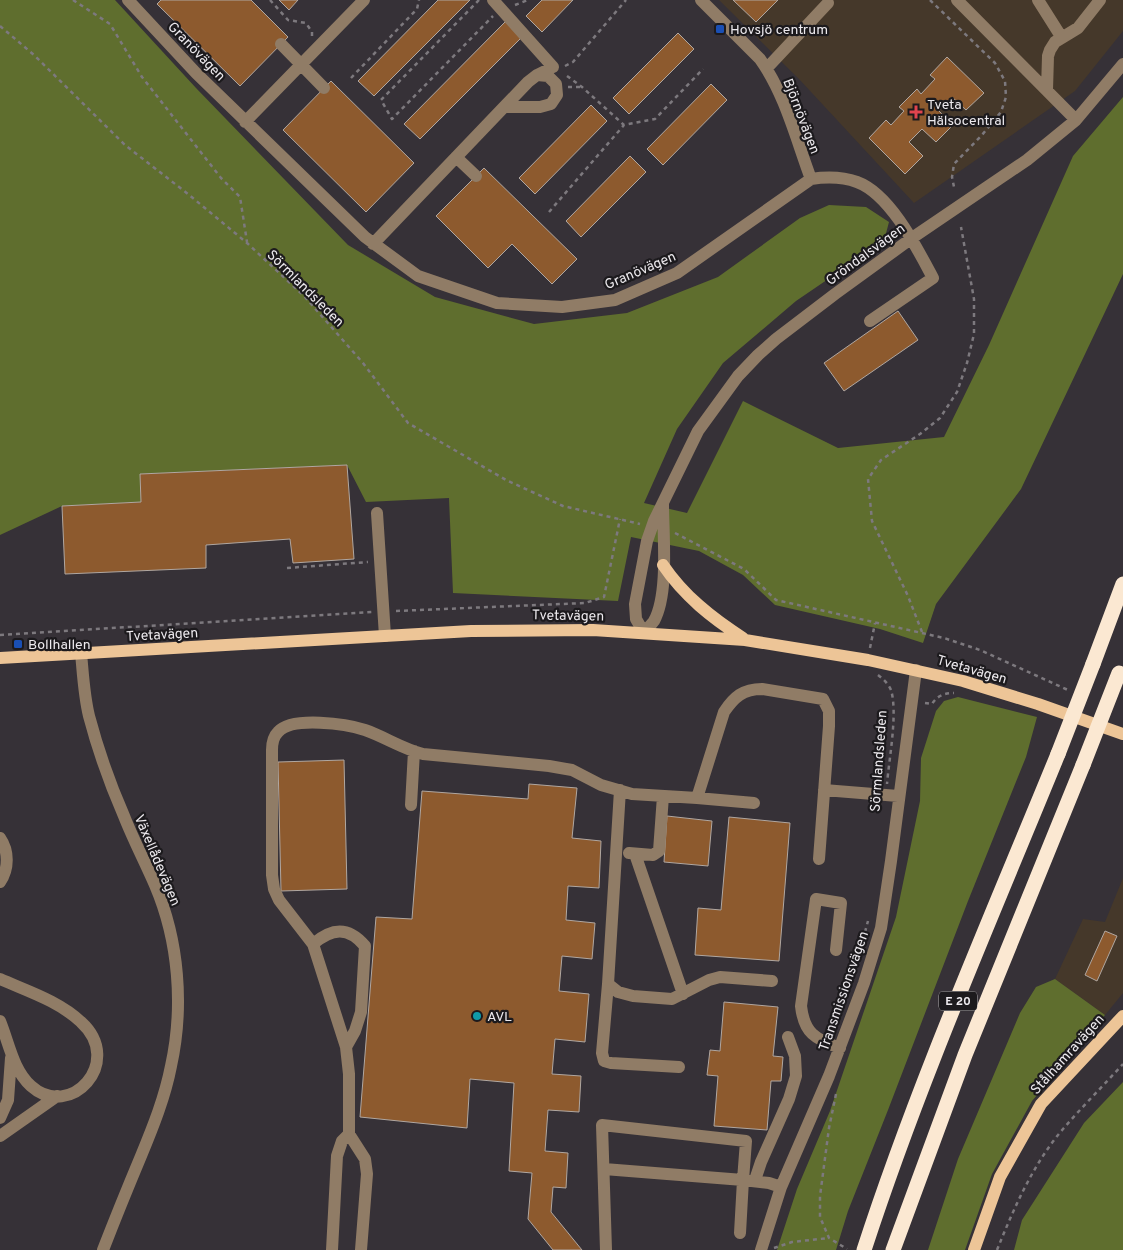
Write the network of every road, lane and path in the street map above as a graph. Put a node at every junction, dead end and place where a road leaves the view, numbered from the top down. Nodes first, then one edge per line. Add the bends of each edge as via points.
1 (73, 0) edge
2 (128, 0) edge
3 (270, 0) edge
4 (364, 0) edge
5 (419, 0) edge
6 (479, 0) edge
7 (528, 0) edge
8 (626, 0) edge
9 (700, 0) edge
10 (930, 0) edge
11 (957, 0) edge
12 (1038, 0) edge
13 (1100, 0) edge
14 (828, 2) dead end
15 (498, 4) edge
16 (0, 26) edge
17 (1062, 38) junction
18 (281, 44) dead end
19 (314, 52) junction
20 (1123, 64) edge
21 (302, 65) junction
22 (556, 68) junction
23 (766, 68) junction
24 (702, 69) dead end
25 (537, 75) junction
26 (351, 78) dead end
27 (324, 88) dead end
28 (1047, 90) junction
29 (504, 107) junction
30 (1076, 120) junction
31 (246, 122) junction
32 (624, 125) junction
33 (456, 157) junction
34 (476, 176) dead end
35 (810, 179) junction
36 (954, 187) dead end
37 (550, 212) dead end
38 (962, 226) dead end
39 (912, 238) junction
40 (247, 243) junction
41 (373, 244) junction
42 (870, 321) dead end
43 (663, 504) junction
44 (377, 512) dead end
45 (620, 519) junction
46 (641, 525) dead end
47 (672, 532) dead end
48 (380, 562) junction
49 (663, 565) junction
50 (287, 568) dead end
51 (1123, 584) edge
52 (383, 612) junction
53 (875, 623) junction
54 (922, 632) junction
55 (644, 633) junction
56 (0, 635) edge
57 (385, 636) junction
58 (745, 640) junction
59 (81, 653) junction
60 (0, 658) edge
61 (868, 660) junction
62 (1121, 668) edge
63 (916, 670) junction
64 (1071, 691) dead end
65 (960, 694) dead end
66 (892, 699) junction
67 (911, 701) junction
68 (1123, 734) edge
69 (414, 751) junction
70 (620, 790) junction
71 (824, 790) junction
72 (663, 796) junction
73 (892, 796) junction
74 (697, 798) junction
75 (754, 803) dead end
76 (411, 805) dead end
77 (0, 838) edge
78 (616, 853) junction
79 (634, 854) junction
80 (819, 860) dead end
81 (0, 882) edge
82 (868, 921) dead end
83 (863, 940) dead end
84 (313, 944) junction
85 (836, 950) dead end
86 (0, 979) edge
87 (772, 981) dead end
88 (608, 984) junction
89 (682, 994) junction
90 (1123, 1016) edge
91 (0, 1021) edge
92 (788, 1037) dead end
93 (0, 1045) edge
94 (346, 1047) junction
95 (840, 1048) junction
96 (12, 1055) junction
97 (1123, 1064) edge
98 (679, 1067) dead end
99 (829, 1076) junction
100 (57, 1096) junction
101 (0, 1118) edge
102 (349, 1134) junction
103 (0, 1136) edge
104 (604, 1169) junction
105 (749, 1180) junction
106 (781, 1187) junction
107 (740, 1233) dead end
108 (829, 1238) junction
109 (847, 1249) edge
110 (103, 1250) edge
111 (332, 1250) edge
112 (361, 1250) edge
113 (606, 1250) edge
114 (761, 1250) edge
115 (772, 1250) edge
116 (864, 1250) edge
117 (893, 1250) edge
118 (974, 1250) edge
119 (997, 1250) edge

1 - 40 path via 110,24 147,84 221,178 240,197
2 - 31 street, Granövägen
3 - 19 path via 288,20 306,23 312,32
4 - 19 street
5 - 26 path via 417,9
6 - 15 path via 381,100 392,119
7 - 15 path
8 - 22 path via 573,62
9 - 23 street, Björnövägen
10 - 36 path via 995,63 1004,81 1006,97 1001,112 954,164
11 - 28 street
12 - 17 street
13 - 17 street via 1078,28
14 - 23 street
15 - 22 street
16 - 40 path, Sörmlandsleden via 125,145
17 - 28 street via 1055,42 1048,56
18 - 21 street
19 - 21 street
20 - 30 street, Gröndalsvägen
21 - 27 street
21 - 31 street
22 - 25 street
22 - 32 path
23 - 35 street, Björnövägen via 782,100
24 - 32 path via 655,119
25 - 29 street
25 - 29 street via 548,76 556,84 557,95 551,104
28 - 30 street
29 - 33 street
30 - 39 street, Gröndalsvägen via 1026,160
31 - 41 street, Granövägen
32 - 37 path
33 - 34 street
33 - 41 street
35 - 39 street via 825,177 856,181 871,189 887,204
35 - 41 street, Granövägen via 677,273 615,300 562,307 497,302 418,276
38 - 54 path via 974,299 974,334 957,392 940,418 881,460 868,478 872,521
39 - 42 street via 933,278
39 - 43 street, Gröndalsvägen via 776,339 738,376 698,431
40 - 45 path, Sörmlandsleden via 304,296 363,363 408,423 506,480 563,506
43 - 49 street, Gröndalsvägen
43 - 55 street, Gröndalsvägen via 647,541 635,604 636,620
44 - 48 street
45 - 46 path, Sörmlandsleden
45 - 52 path via 604,597 585,603
47 - 53 path via 744,569 776,600
48 - 50 path
48 - 52 street
49 - 55 street, Gröndalsvägen via 659,607 654,621
49 - 58 main road via 690,599
51 - 116 highway, E 20, bridge via 1058,754 939,1046
52 - 56 path
52 - 57 street
53 - 54 path
53 - 61 path
54 - 64 path via 980,650
55 - 57 main road, Tvetavägen via 530,629
55 - 58 main road, Tvetavägen
57 - 59 main road, Tvetavägen
58 - 61 main road, Tvetavägen
59 - 60 main road, Tvetavägen
59 - 110 street, Växellådevägen via 85,695 94,736 113,790 163,907 178,990 176,1043 165,1091
61 - 63 main road, Tvetavägen
61 - 66 path, Sörmlandsleden via 866,672 883,679
62 - 117 highway, E 20, bridge via 965,1055
63 - 67 street, Transmissionsvägen
63 - 68 main road, Tvetavägen via 1029,701
65 - 67 path via 942,695 932,704
66 - 67 path
66 - 73 path, Sörmlandsleden
67 - 73 street, Transmissionsvägen
69 - 70 street via 572,770 601,785
69 - 76 street
69 - 84 street via 366,730 334,724 293,724 278,732 272,741 274,889
70 - 72 street
70 - 78 street
71 - 73 street
71 - 74 street via 829,711 823,699 753,689 740,693 724,712
71 - 80 street
72 - 74 street
72 - 79 street via 660,851 653,855
73 - 95 street, Transmissionsvägen via 891,861 881,928
74 - 75 street
77 - 81 street via 7,864
78 - 79 street
78 - 88 street
79 - 89 street
82 - 83 path
84 - 94 street
84 - 94 street via 329,934 342,931 357,937 365,946 361,1012
85 - 95 street via 841,903 816,899 801,1006 803,1019 814,1035
86 - 100 street via 52,1002 82,1023 97,1045 98,1057 92,1078 76,1092
87 - 89 street via 720,977
88 - 89 street via 618,992 633,996 672,1000
88 - 98 street via 604,1061
90 - 118 main road, Stålhamravägen via 1041,1104 1000,1177
91 - 96 street
92 - 105 street via 795,1056 796,1076 761,1162
93 - 96 street
94 - 102 street
95 - 99 street, Transmissionsvägen
96 - 100 street via 24,1079 33,1088
96 - 101 street via 8,1100
97 - 119 path via 1062,1130 1041,1160 1014,1208
99 - 106 street, Transmissionsvägen
99 - 108 path via 838,1085 820,1196 820,1217
100 - 103 street
102 - 111 street via 337,1156
102 - 112 street via 365,1159 367,1174
104 - 105 street
104 - 105 street via 602,1125 746,1141
104 - 113 street
105 - 106 street
105 - 107 street
106 - 114 street, Transmissionsvägen
108 - 109 path
108 - 115 path via 792,1242

